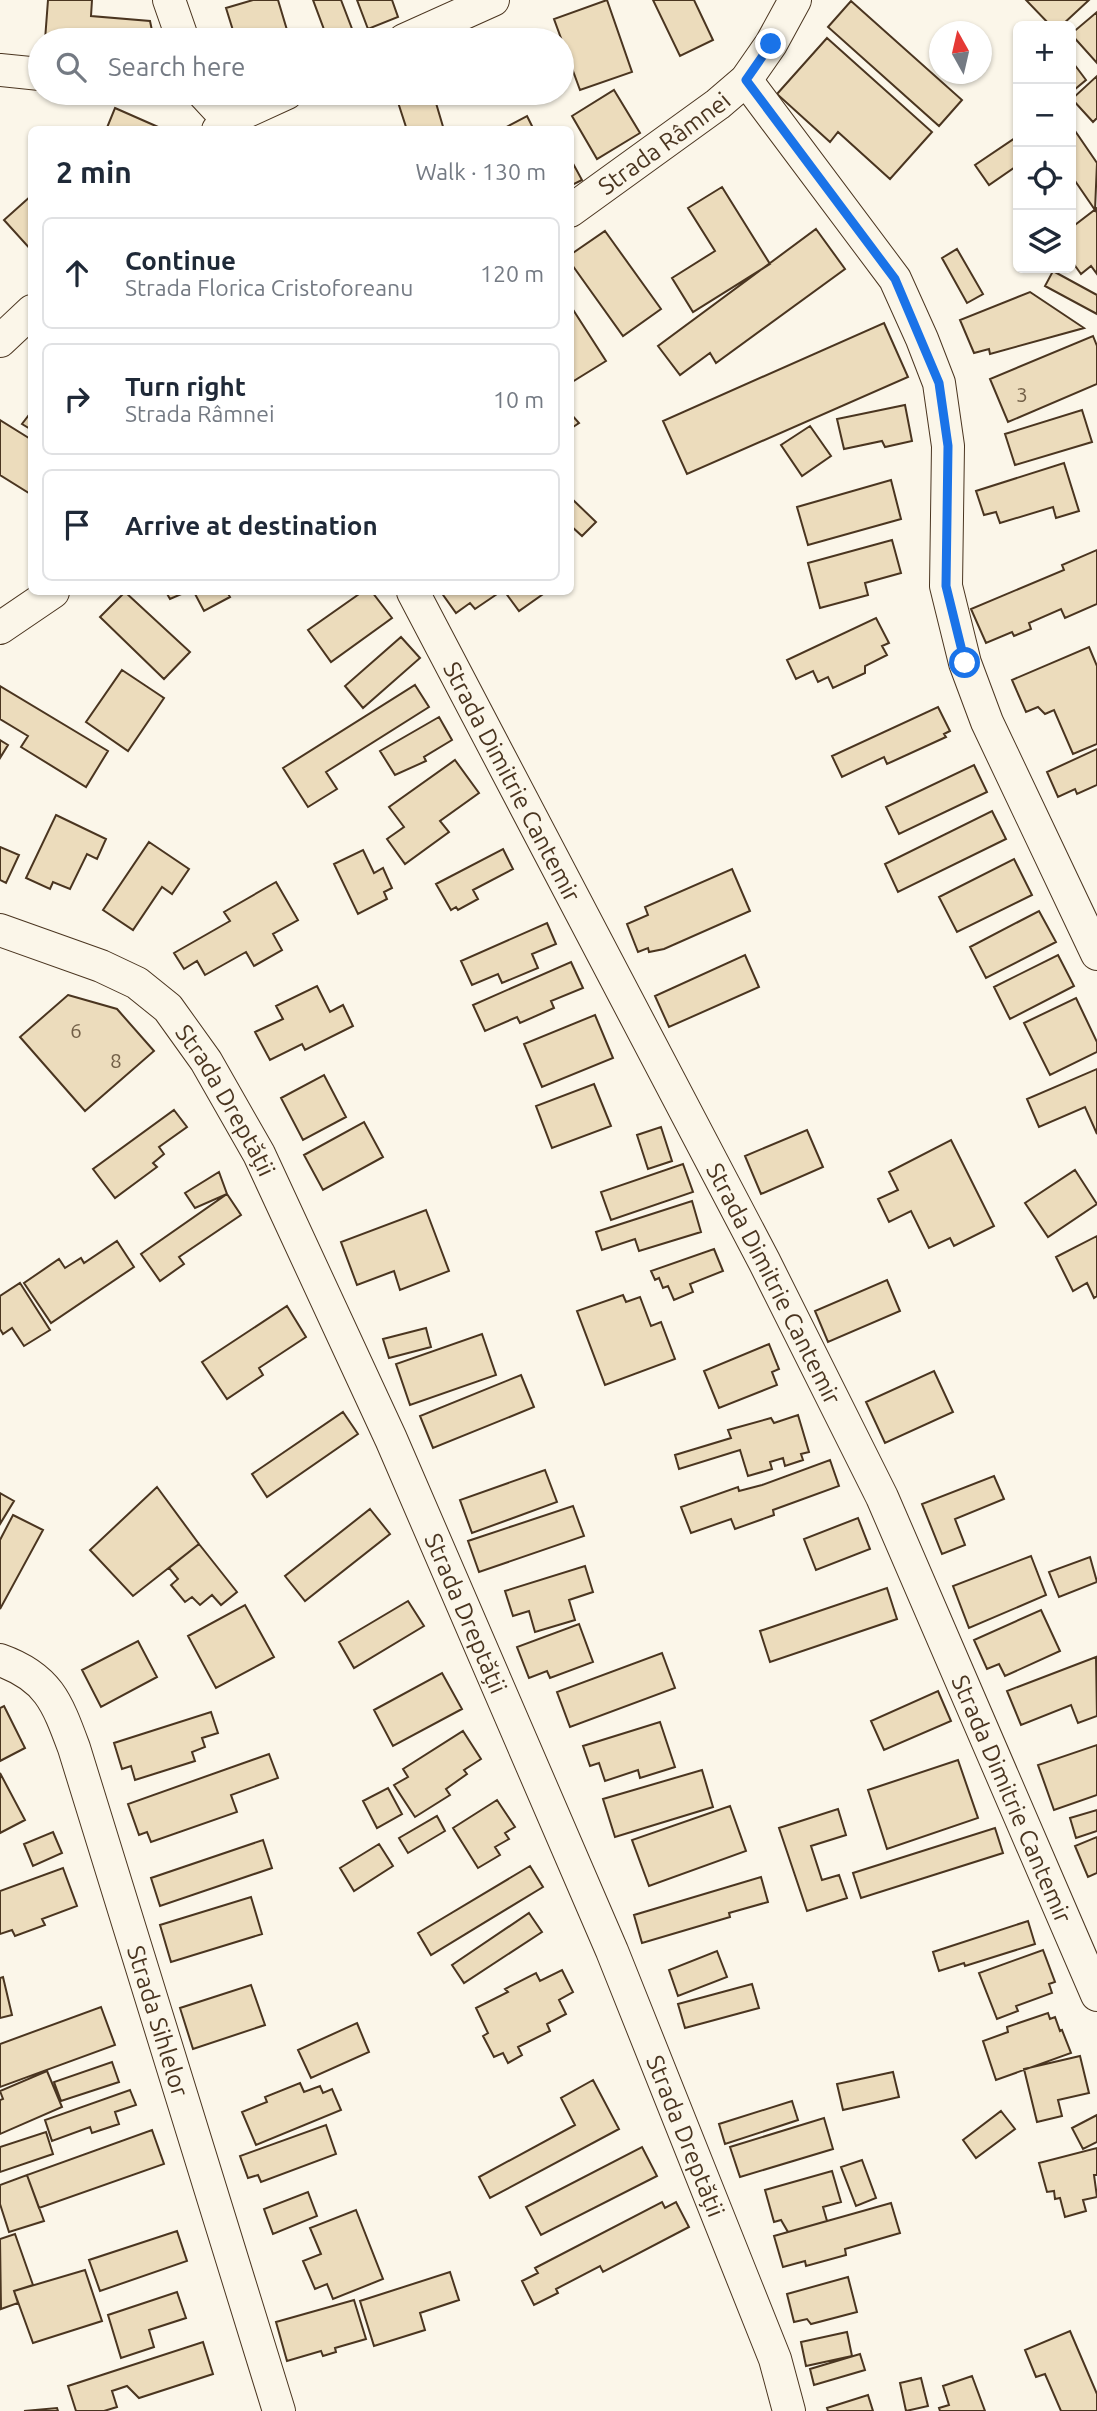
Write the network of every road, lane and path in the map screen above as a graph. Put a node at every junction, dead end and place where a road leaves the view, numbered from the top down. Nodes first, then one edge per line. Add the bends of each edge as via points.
1 (169, 0) edge
2 (493, 0) edge
3 (795, 0) edge
4 (179, 28) edge
5 (431, 28) edge
6 (0, 70) edge
7 (28, 73) edge
8 (746, 80) junction
9 (210, 105) edge
10 (264, 105) edge
11 (223, 125) edge
12 (574, 208) edge
13 (28, 315) edge
14 (0, 341) edge
15 (49, 595) edge
16 (415, 595) edge
17 (0, 628) edge
18 (0, 930) edge
19 (1097, 954) edge
20 (0, 1660) edge
21 (1097, 1995) edge
22 (278, 2411) edge
23 (789, 2411) edge

1 - 4 street
2 - 5 street
3 - 8 street, Strada Râmnei
6 - 7 street
8 - 12 street, Strada Râmnei
8 - 19 street via 895,279 922,339 939,383 948,446 946,586 965,663 987,722
9 - 11 street
10 - 11 street
13 - 14 street
15 - 17 street
16 - 21 street, Strada Dimitrie Cantemir via 764,1261 882,1497
18 - 23 street, Strada Dreptății via 101,966 137,983 167,1008 206,1061 259,1154 390,1439 612,1951 775,2359
20 - 22 street, Strada Sihlelor via 28,1670 49,1693 74,1748

